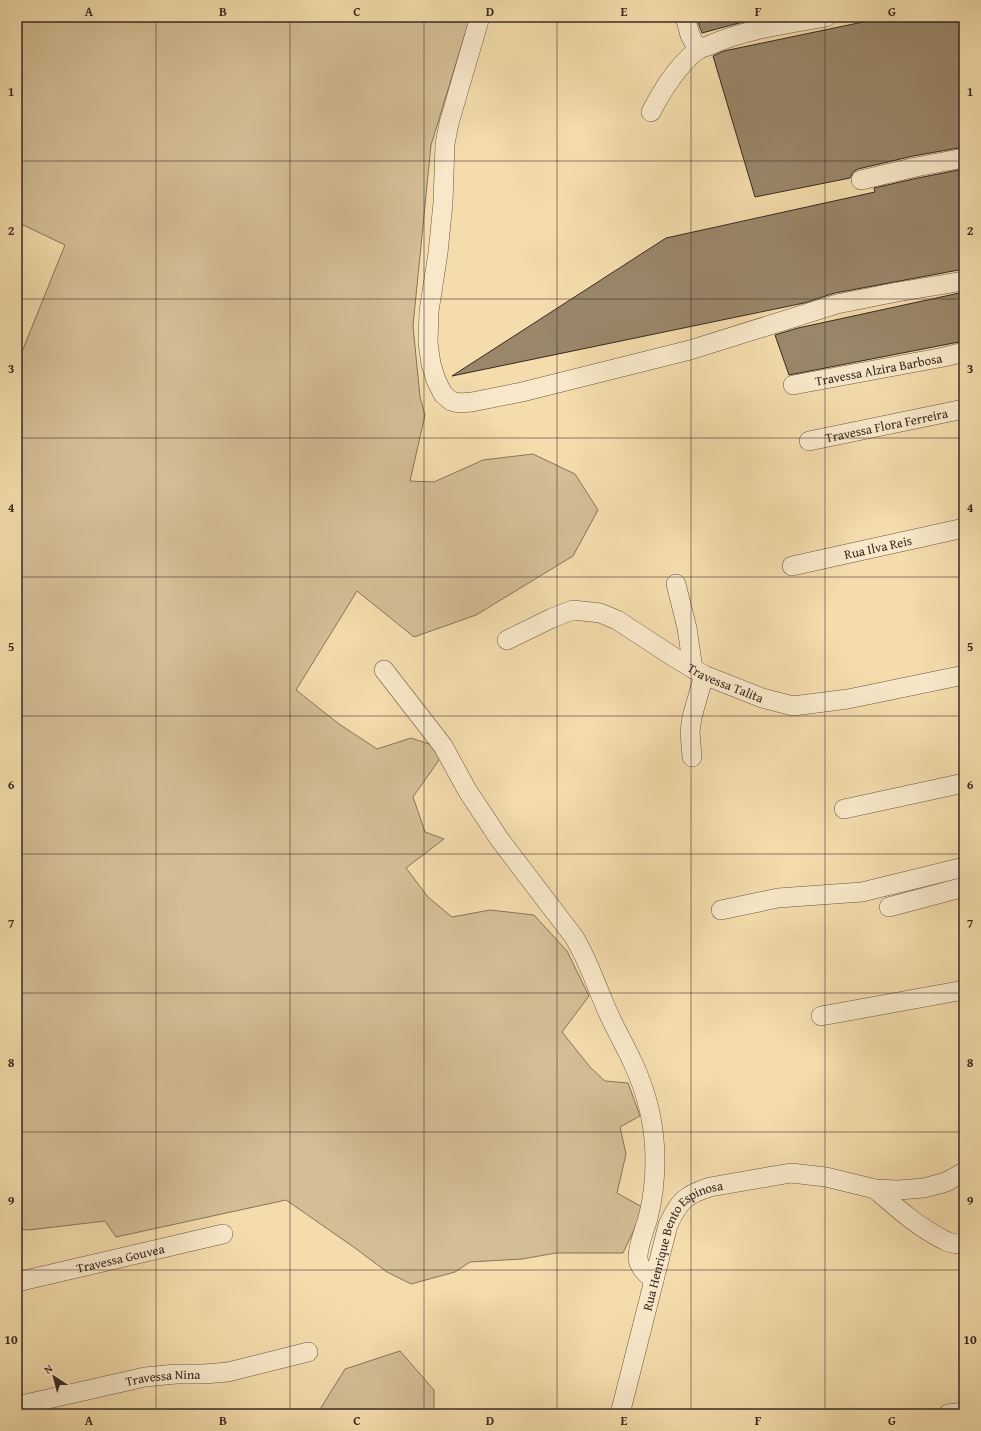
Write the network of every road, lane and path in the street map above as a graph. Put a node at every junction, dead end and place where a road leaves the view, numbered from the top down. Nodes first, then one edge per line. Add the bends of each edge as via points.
1 (480, 17) edge
2 (685, 17) edge
3 (826, 17) edge
4 (698, 50) junction
5 (650, 112) dead end
6 (964, 158) edge
7 (860, 180) dead end
8 (964, 281) edge
9 (964, 352) edge
10 (793, 386) dead end
11 (964, 409) edge
12 (809, 441) dead end
13 (964, 528) edge
14 (792, 566) dead end
15 (676, 584) dead end
16 (507, 640) dead end
17 (384, 670) dead end
18 (699, 672) junction
19 (964, 675) edge
20 (692, 757) dead end
21 (964, 783) edge
22 (844, 809) dead end
23 (964, 867) edge
24 (964, 887) edge
25 (889, 907) dead end
26 (721, 910) dead end
27 (964, 990) edge
28 (821, 1016) dead end
29 (964, 1172) edge
30 (875, 1189) junction
31 (223, 1234) dead end
32 (964, 1244) edge
33 (654, 1280) junction
34 (17, 1282) edge
35 (308, 1352) dead end
36 (17, 1407) edge
37 (964, 1412) edge
38 (21, 1414) edge
39 (620, 1414) edge
40 (948, 1414) edge

1 - 8 street via 445,144 443,203 430,311 428,342 431,364 436,380 451,401 472,402 537,388 690,350 837,304
2 - 4 street
3 - 4 street via 752,31
4 - 5 street via 678,68
6 - 7 street
9 - 10 street, Travessa Alzira Barbosa
11 - 12 street, Travessa Flora Ferreira
13 - 14 street, Rua Ilva Reis
15 - 18 street
16 - 18 street, Travessa Talita via 573,610 600,613 617,620
17 - 33 street via 443,746 467,790 500,840 574,936 634,1064 645,1095 653,1131 655,1158 655,1182 638,1260 645,1272
18 - 19 street, Travessa Talita via 762,698 793,706 848,699
18 - 20 street via 690,732
21 - 22 street
23 - 26 street via 862,892 778,898
24 - 25 street
27 - 28 street
29 - 30 street, Rua Henrique Bento Espinosa via 946,1182 924,1188
30 - 32 street via 920,1225 947,1242
30 - 33 street, Rua Henrique Bento Espinosa via 826,1177 791,1174 698,1191 683,1199 675,1209 668,1225
31 - 34 street, Travessa Gouvea
33 - 39 street, Rua Henrique Bento Espinosa
35 - 36 street, Travessa Nina via 228,1372 145,1376
36 - 38 street
37 - 40 street

